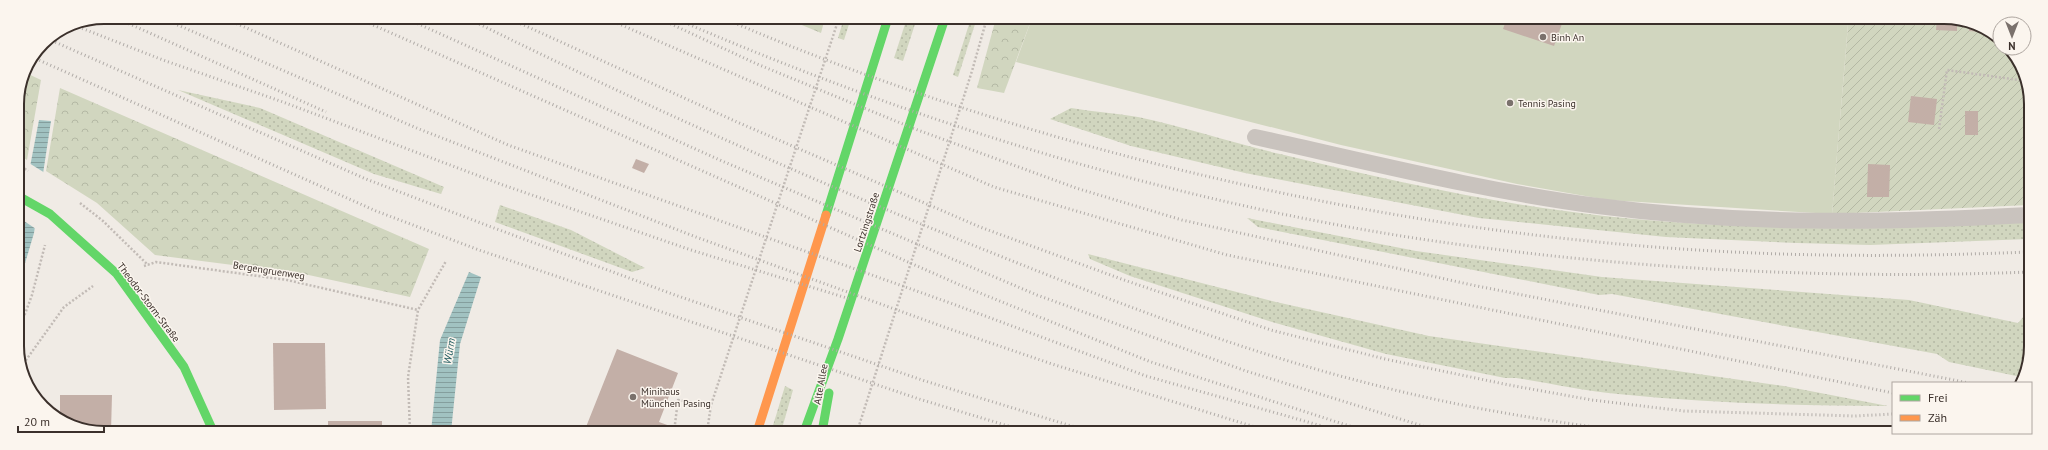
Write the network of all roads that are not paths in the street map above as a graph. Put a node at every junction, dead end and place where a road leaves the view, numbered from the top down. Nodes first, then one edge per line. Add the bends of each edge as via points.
1 (886, 24) edge
2 (943, 24) edge
3 (1255, 137) dead end
4 (24, 199) edge
5 (2024, 215) edge
6 (838, 339) junction
7 (210, 426) edge
8 (759, 426) edge
9 (806, 426) edge
10 (823, 426) edge

1 - 8 main road
2 - 6 main road, Lortzingstraße
3 - 5 lane via 1515,194 1680,216 1755,221 1831,222
4 - 7 main road, Theodor-Storm-Straße via 50,214 117,274 184,367
6 - 9 main road, Lortzingstraße
6 - 10 main road, Alte Allee

